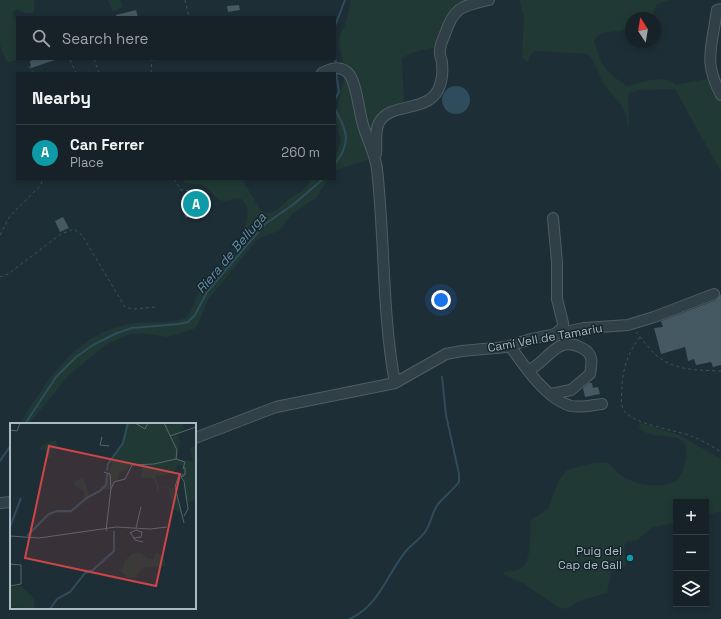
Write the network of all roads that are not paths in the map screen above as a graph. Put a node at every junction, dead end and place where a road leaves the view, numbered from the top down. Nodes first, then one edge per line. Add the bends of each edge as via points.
1 (489, 0) edge
2 (721, 9) edge
3 (718, 23) edge
4 (324, 72) edge
5 (721, 95) edge
6 (376, 160) junction
7 (553, 218) dead end
8 (714, 294) dead end
9 (554, 335) junction
10 (510, 346) junction
11 (528, 370) junction
12 (395, 383) junction
13 (551, 394) junction
14 (602, 404) dead end
15 (196, 438) edge
16 (10, 502) edge
17 (0, 503) edge

1 - 6 street via 456,10 439,50 442,74 438,90 425,102 388,114 380,121 376,133
2 - 3 street via 717,10
3 - 5 street via 709,63
4 - 6 street via 334,68 341,69 352,78 365,131
6 - 12 street via 386,320
7 - 9 street via 558,262 557,299 564,323
8 - 9 street, Camí Vell de Tamariu via 640,322 623,326 584,328
9 - 10 street, Camí Vell de Tamariu
10 - 11 street
10 - 12 street, Camí Vell de Tamariu via 446,354
11 - 13 street
11 - 13 street via 535,368 557,347 570,345 589,352 592,359 590,374 571,390
12 - 15 street, Camí Vell de Tamariu via 276,407
13 - 14 street via 573,406
16 - 17 street

